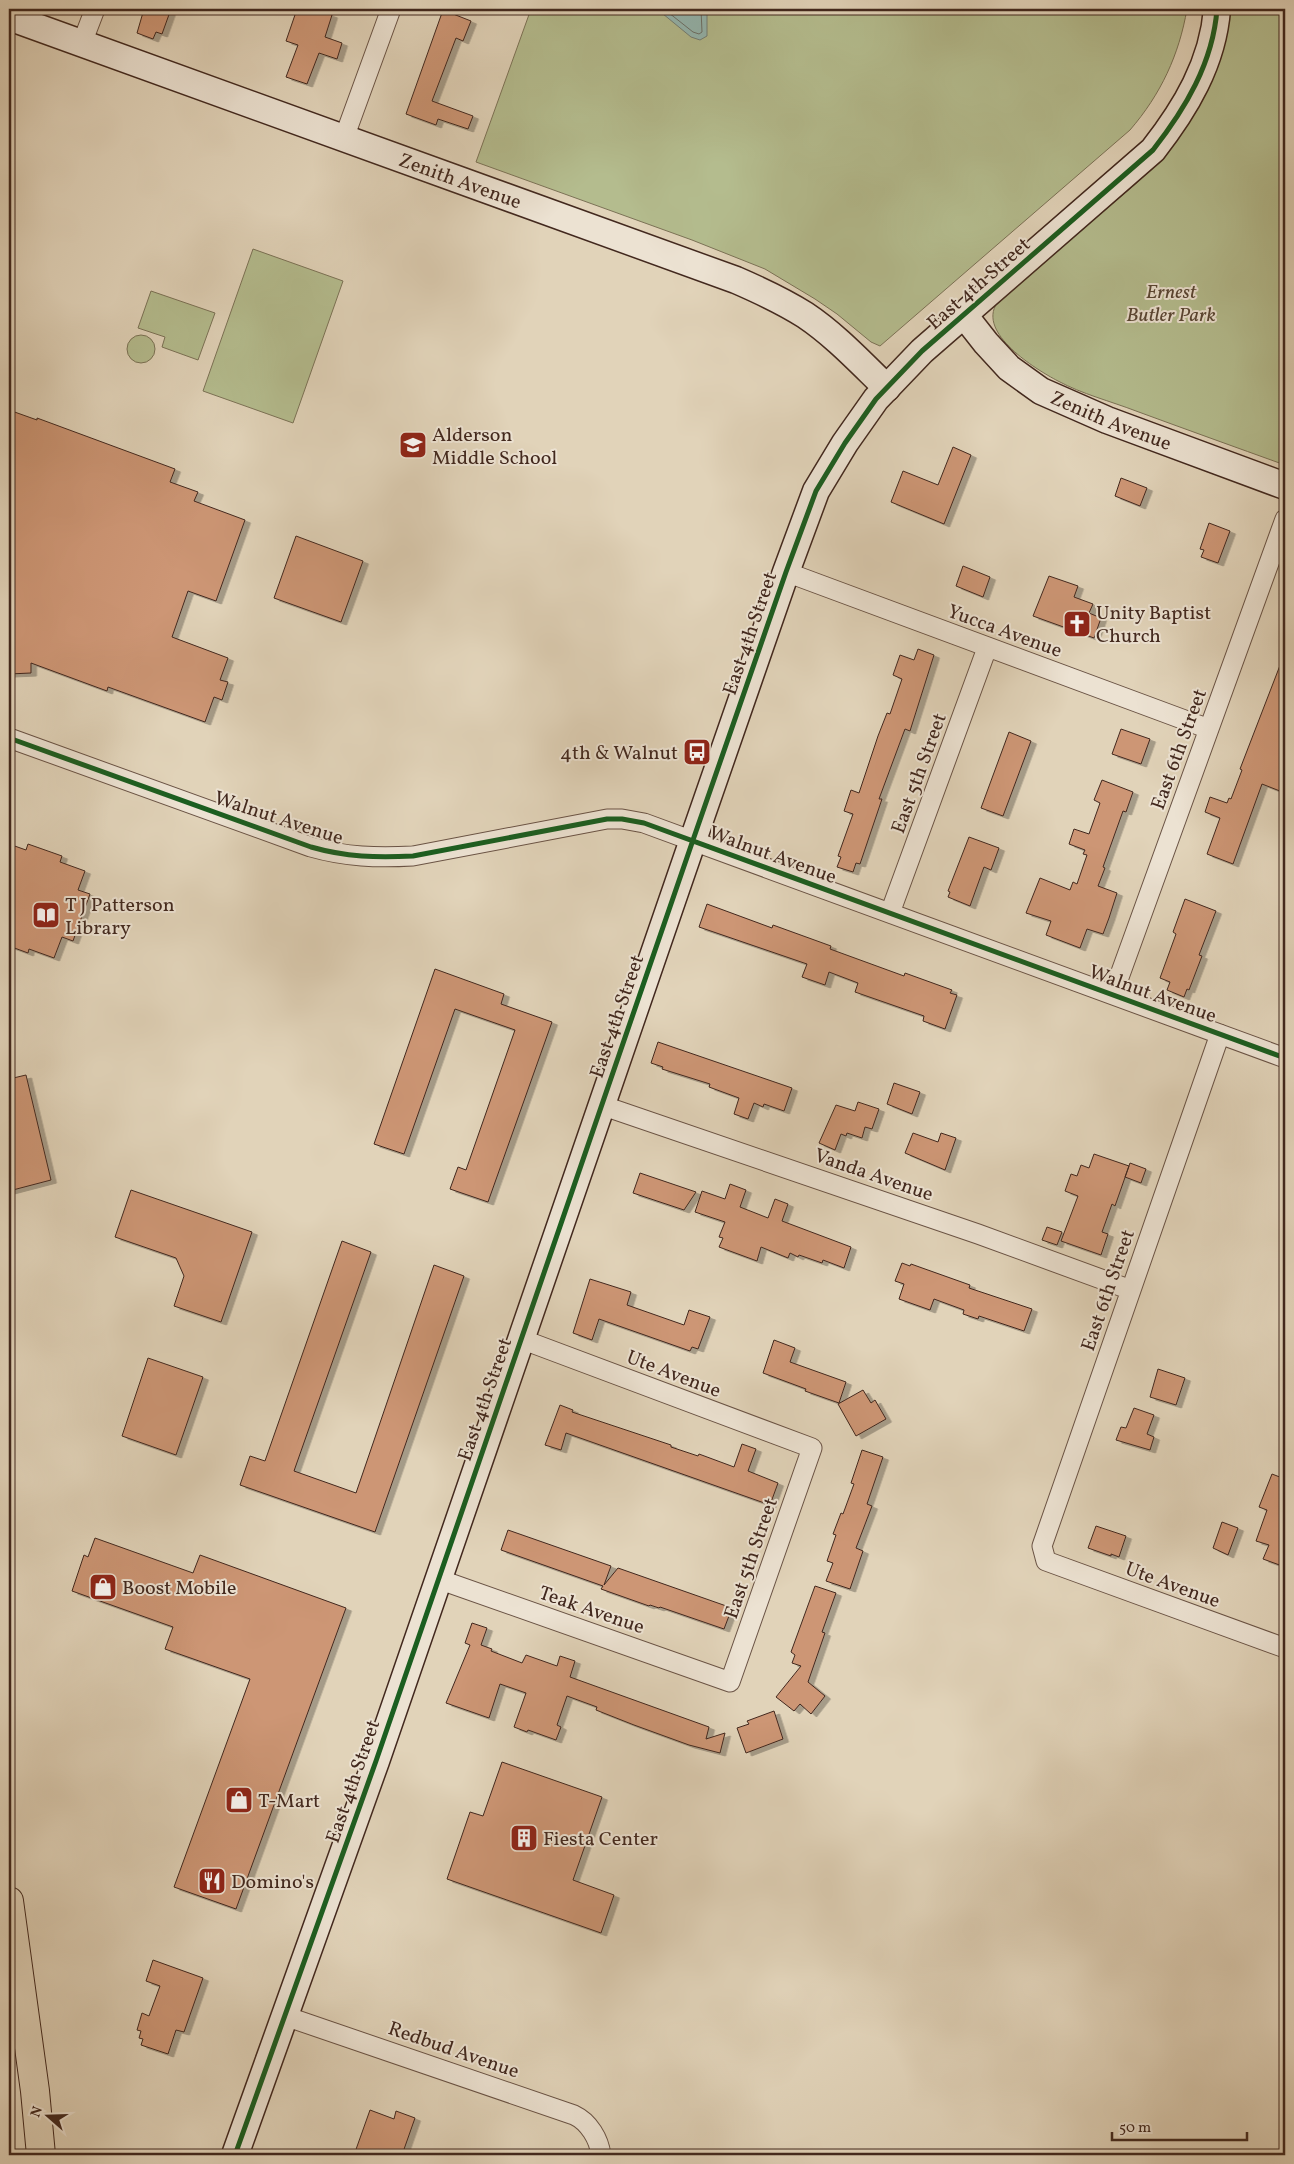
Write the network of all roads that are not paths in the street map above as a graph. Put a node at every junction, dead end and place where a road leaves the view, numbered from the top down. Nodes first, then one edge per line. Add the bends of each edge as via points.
1 (95, 9) edge
2 (391, 9) edge
3 (1217, 9) edge
4 (9, 17) edge
5 (82, 43) junction
6 (344, 138) junction
7 (964, 315) junction
8 (887, 388) junction
9 (1285, 486) edge
10 (1285, 519) edge
11 (786, 572) junction
12 (988, 648) junction
13 (1209, 729) junction
14 (9, 738) edge
15 (693, 840) junction
16 (890, 913) junction
17 (1112, 994) junction
18 (1220, 1034) junction
19 (1285, 1058) edge
20 (601, 1105) junction
21 (1131, 1290) junction
22 (521, 1339) junction
23 (812, 1448) joint
24 (1046, 1561) joint
25 (438, 1579) junction
26 (1285, 1648) edge
27 (730, 1682) joint
28 (9, 1901) edge
29 (285, 2016) junction
30 (35, 2091) junction
31 (599, 2148) edge
32 (40, 2155) edge
33 (50, 2155) edge
34 (235, 2155) edge

1 - 5 street
2 - 6 street
3 - 7 street, East 4th Street via 1207,56 1195,89 1152,150
4 - 5 street, Zenith Avenue
5 - 6 street, Zenith Avenue
6 - 8 street, Zenith Avenue via 736,280 772,296 821,327
7 - 8 street, East 4th Street via 922,351
7 - 9 street, Zenith Avenue via 1009,368 1041,391 1107,420
8 - 11 street, East 4th Street via 845,443 816,491
10 - 13 street, East 6th Street
11 - 12 street, Yucca Avenue
11 - 15 street, East 4th Street
12 - 13 street, Yucca Avenue
12 - 16 street, East 5th Street
13 - 17 street, East 6th Street
14 - 15 street, Walnut Avenue via 311,847 348,856 413,856 607,819 644,823
15 - 16 street, Walnut Avenue
15 - 20 street, East 4th Street
16 - 17 street, Walnut Avenue
17 - 18 street, Walnut Avenue
18 - 19 street, Walnut Avenue
18 - 21 street, East 6th Street
20 - 21 street, Vanda Avenue
20 - 22 street, East 4th Street
21 - 24 street, East 6th Street via 1042,1546
22 - 23 street, Ute Avenue
22 - 25 street, East 4th Street
23 - 27 street, East 5th Street
24 - 26 street, Ute Avenue
25 - 27 street, Teak Avenue
25 - 29 street, East 4th Street
28 - 30 highway
29 - 31 street, Redbud Avenue via 574,2115 587,2125
29 - 34 street, East 4th Street
30 - 32 highway
30 - 33 highway

